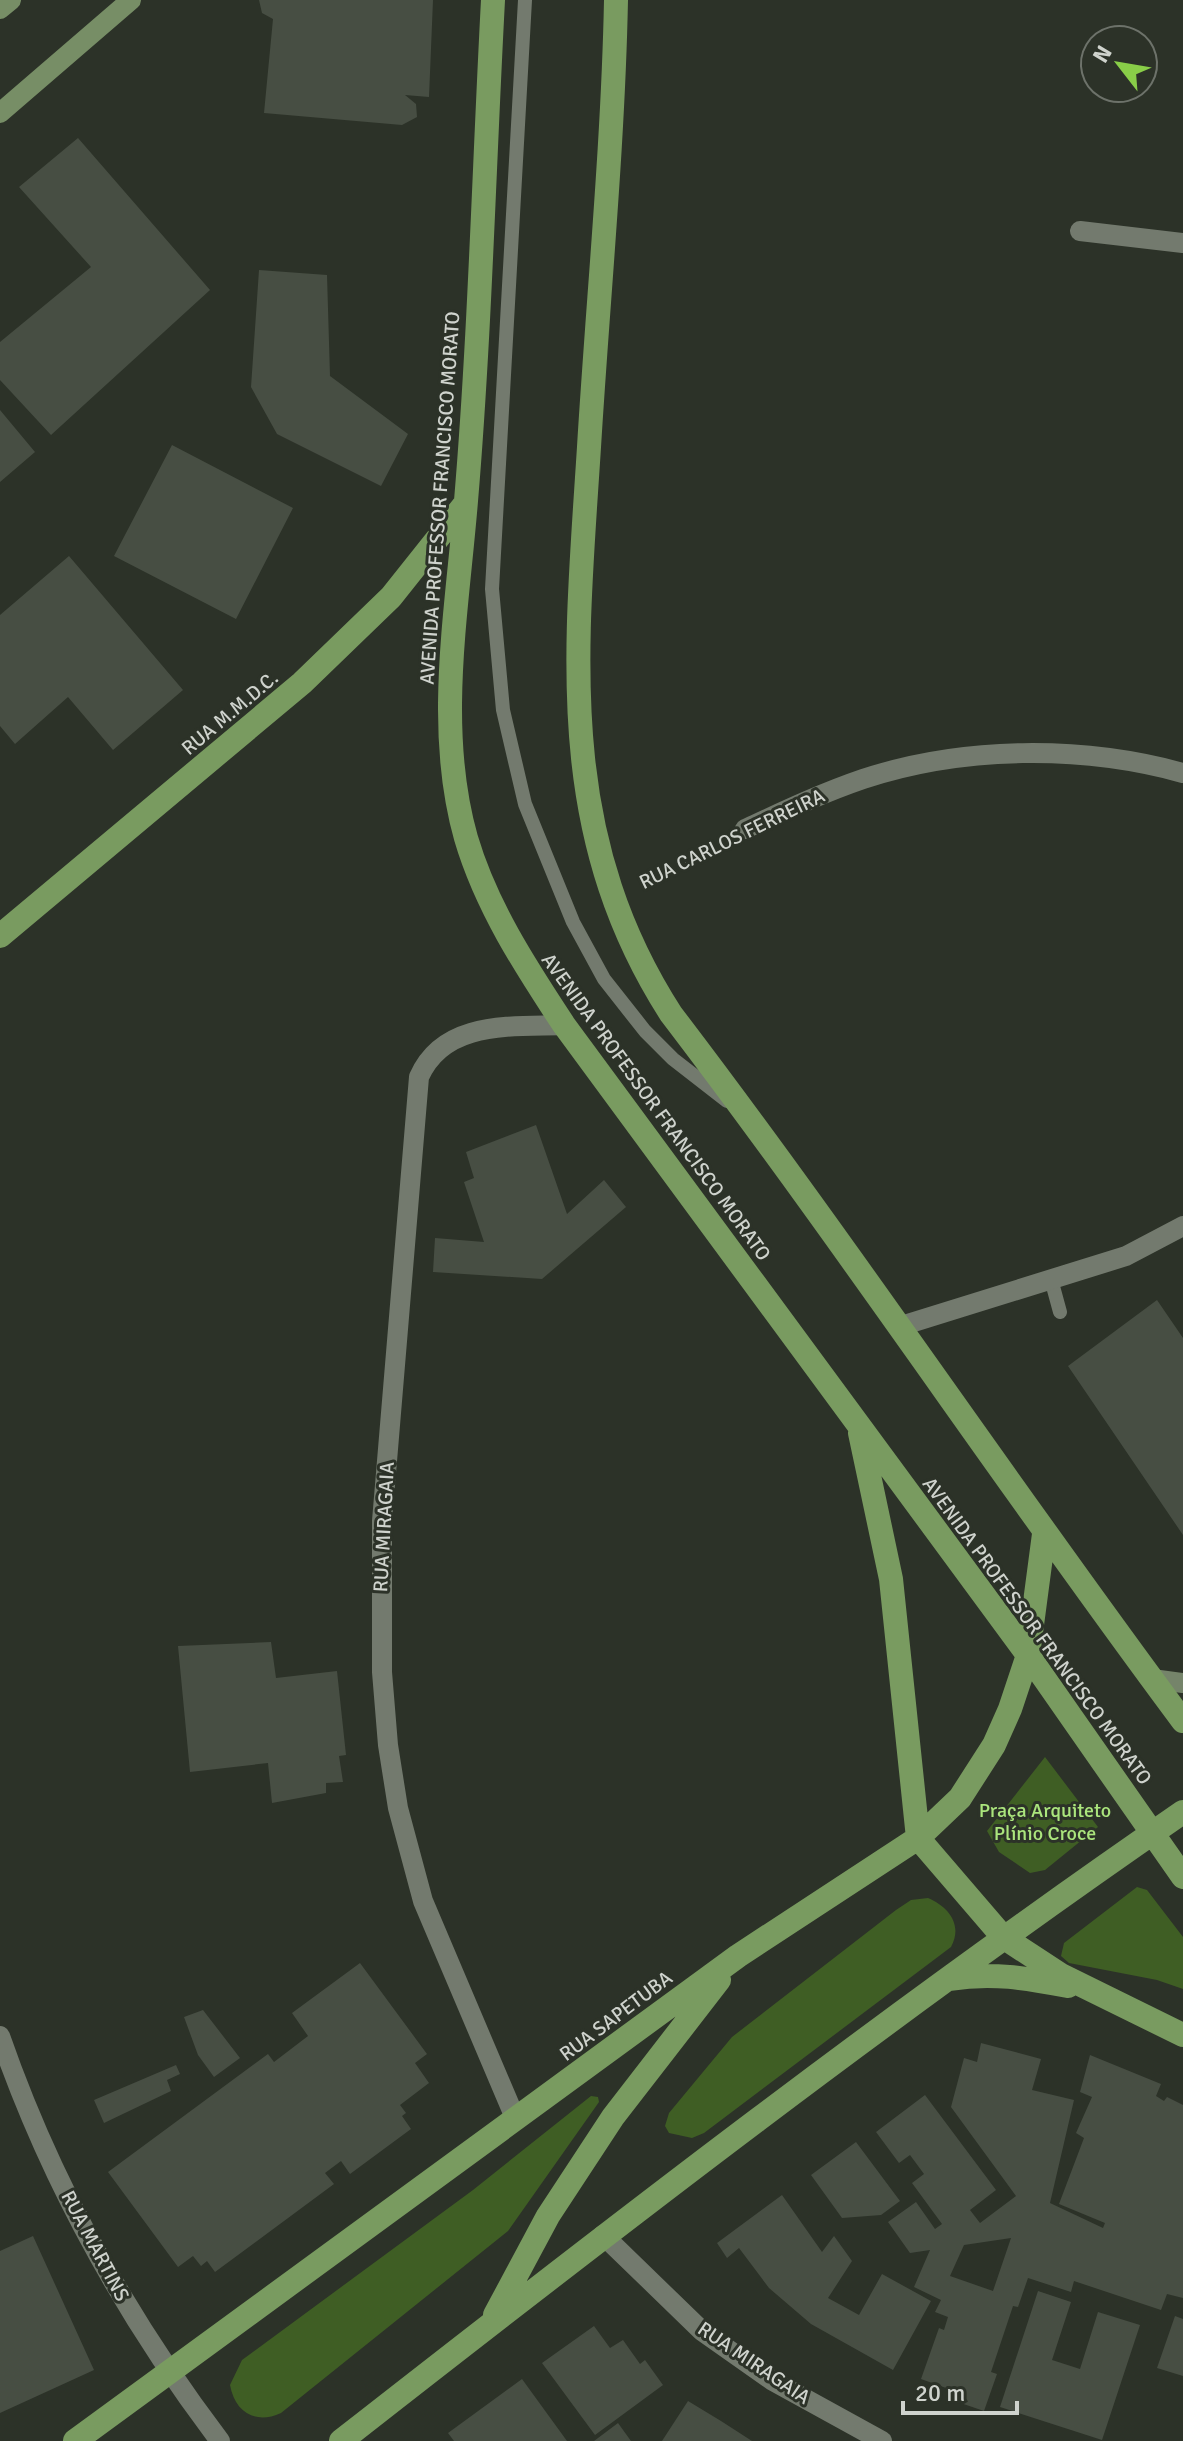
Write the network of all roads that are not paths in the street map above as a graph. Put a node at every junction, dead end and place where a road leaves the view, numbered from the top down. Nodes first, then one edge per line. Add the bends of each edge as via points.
1 (11, 0) edge
2 (131, 0) edge
3 (493, 0) edge
4 (525, 0) edge
5 (616, 0) edge
6 (0, 9) edge
7 (0, 113) edge
8 (1080, 231) dead end
9 (1183, 243) edge
10 (466, 502) junction
11 (1183, 773) edge
12 (745, 829) road end
13 (0, 936) edge
14 (564, 1025) junction
15 (752, 1121) junction
16 (1183, 1226) edge
17 (1051, 1279) junction
18 (1060, 1312) dead end
19 (901, 1326) junction
20 (858, 1424) junction
21 (1044, 1534) junction
22 (1028, 1655) junction
23 (1152, 1679) junction
24 (1183, 1683) edge
25 (1183, 1721) edge
26 (1183, 1812) edge
27 (1151, 1834) junction
28 (918, 1838) junction
29 (1183, 1877) edge
30 (1003, 1937) junction
31 (738, 1956) junction
32 (947, 1979) junction
33 (1087, 1989) junction
34 (1183, 2035) edge
35 (0, 2036) edge
36 (516, 2120) junction
37 (603, 2235) junction
38 (491, 2324) junction
39 (168, 2373) junction
40 (75, 2441) edge
41 (220, 2441) edge
42 (341, 2441) edge
43 (882, 2441) edge

1 - 6 main road
2 - 7 main road
3 - 10 highway, AVENIDA PROFESSOR FRANCISCO MORATO
4 - 15 lane, AVENIDA PROFESSOR FRANCISCO MORATO via 492,589 503,710 525,804 573,922 604,979 673,1059
5 - 15 highway, AVENIDA PROFESSOR FRANCISCO MORATO via 578,618 577,722 591,820 613,898 641,967
8 - 9 street
10 - 13 highway, RUA M.M.D.C. via 391,597 302,683
10 - 14 highway, AVENIDA PROFESSOR FRANCISCO MORATO via 450,703 455,781 466,838 490,901 521,961
11 - 12 street, RUA CARLOS FERREIRA via 1089,755 1014,754 940,762 866,778
14 - 20 highway, AVENIDA PROFESSOR FRANCISCO MORATO
14 - 36 street, RUA MIRAGAIA via 494,1028 459,1036 437,1048 419,1077 382,1521 382,1672 398,1808 423,1901
15 - 19 highway, AVENIDA PROFESSOR FRANCISCO MORATO
16 - 17 street via 1126,1256
17 - 18 lane
17 - 19 street
19 - 21 highway, AVENIDA PROFESSOR FRANCISCO MORATO
20 - 22 highway, AVENIDA PROFESSOR FRANCISCO MORATO
20 - 28 highway via 891,1579
21 - 22 highway, RUA SAPETUBA
21 - 23 highway, AVENIDA PROFESSOR FRANCISCO MORATO
22 - 27 highway, AVENIDA PROFESSOR FRANCISCO MORATO
22 - 28 highway, RUA SAPETUBA via 994,1745 960,1798
23 - 24 main road
23 - 25 highway, AVENIDA PROFESSOR FRANCISCO MORATO
26 - 27 highway
27 - 29 highway, AVENIDA PROFESSOR FRANCISCO MORATO
27 - 30 highway
28 - 30 highway
28 - 31 highway, RUA SAPETUBA
30 - 32 highway
30 - 33 highway
31 - 36 highway, RUA SAPETUBA
31 - 38 highway via 613,2117 548,2216
32 - 33 highway via 1012,1975
32 - 37 highway
33 - 34 highway
35 - 39 street, RUA MARTINS via 26,2110 97,2257
36 - 39 highway, RUA SAPETUBA
37 - 38 highway
37 - 43 street, RUA MIRAGAIA via 702,2331 773,2381
38 - 42 highway
39 - 40 highway, RUA SAPETUBA
39 - 41 street, RUA MARTINS

